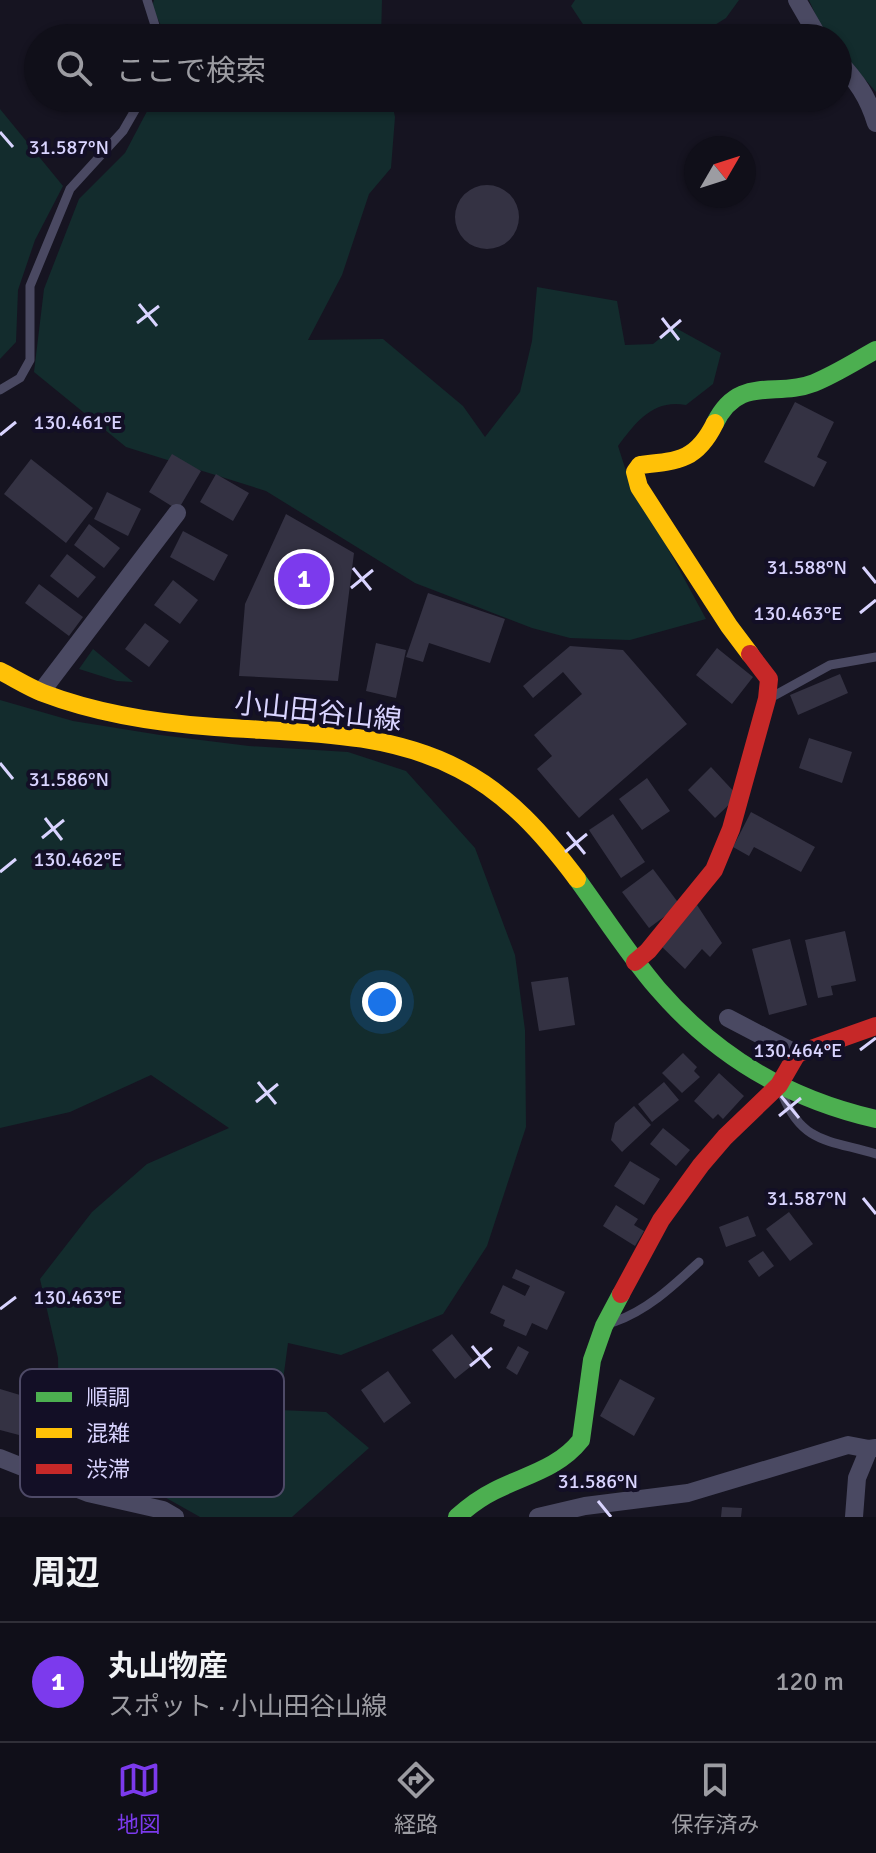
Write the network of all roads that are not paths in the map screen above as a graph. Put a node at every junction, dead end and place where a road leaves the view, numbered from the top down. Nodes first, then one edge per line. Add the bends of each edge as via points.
1 (147, 0) edge
2 (797, 0) edge
3 (155, 24) edge
4 (811, 24) edge
5 (852, 76) edge
6 (134, 112) edge
7 (876, 123) edge
8 (876, 350) edge
9 (0, 390) edge
10 (177, 513) dead end
11 (876, 657) edge
12 (0, 671) edge
13 (41, 692) junction
14 (767, 699) junction
15 (635, 962) junction
16 (728, 1018) dead end
17 (876, 1026) edge
18 (797, 1054) junction
19 (779, 1085) junction
20 (876, 1119) edge
21 (876, 1154) edge
22 (699, 1262) dead end
23 (604, 1326) junction
24 (872, 1448) edge
25 (0, 1458) edge
26 (20, 1466) edge
27 (106, 1497) edge
28 (175, 1517) edge
29 (457, 1517) edge
30 (538, 1517) edge
31 (854, 1517) edge

1 - 3 lane
2 - 4 street
5 - 7 street via 869,99
6 - 9 lane via 70,189 30,286 30,360 20,378
8 - 14 street via 812,384 745,392 730,400 706,442 679,461 640,465 635,472 639,487 769,679
10 - 13 street
11 - 14 lane via 830,665
12 - 13 street, 小山田谷山線
13 - 15 street, 小山田谷山線 via 106,711 211,727 353,738 439,759 487,785 522,813 565,862
14 - 15 street via 731,829 714,870
15 - 19 street, 小山田谷山線 via 687,1022 750,1070
16 - 18 street
17 - 18 street
18 - 19 street
19 - 20 street, 小山田谷山線 via 814,1102
19 - 21 lane via 792,1117 809,1134
19 - 23 street via 725,1137 661,1220
22 - 23 lane via 663,1295
23 - 29 street via 592,1360 581,1440 574,1451 492,1492
24 - 30 street via 848,1445 688,1493
24 - 31 street via 857,1478
25 - 26 street
27 - 28 street

